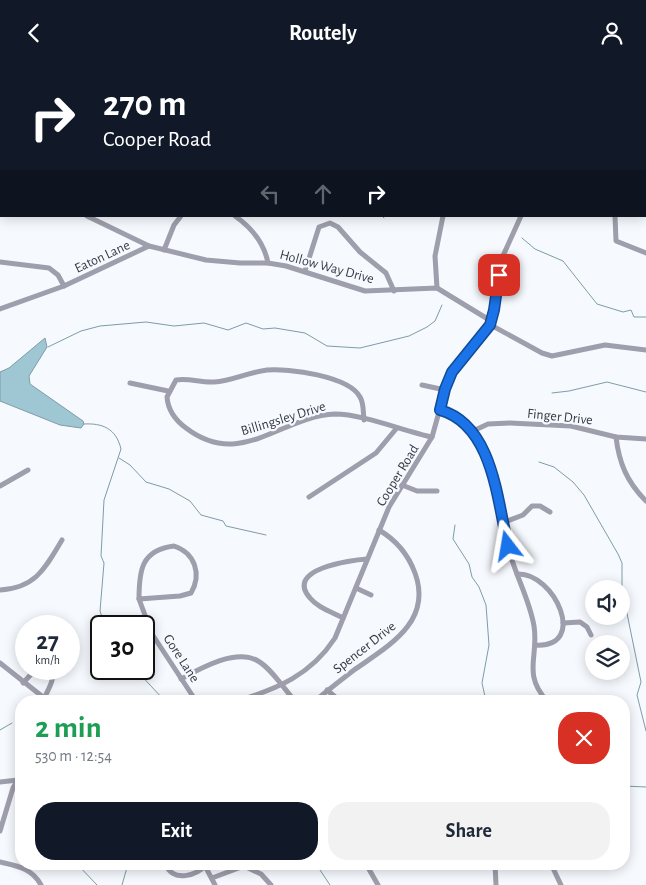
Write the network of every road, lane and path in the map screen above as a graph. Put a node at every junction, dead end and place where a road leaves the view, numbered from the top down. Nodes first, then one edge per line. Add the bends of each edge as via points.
1 (89, 217) edge
2 (180, 217) edge
3 (236, 217) edge
4 (443, 217) edge
5 (521, 217) edge
6 (615, 217) edge
7 (149, 246) junction
8 (164, 250) junction
9 (646, 253) edge
10 (0, 262) edge
11 (268, 263) junction
12 (305, 271) junction
13 (64, 286) junction
14 (437, 288) junction
15 (394, 291) junction
16 (0, 309) edge
17 (490, 323) junction
18 (646, 350) edge
19 (130, 383) dead end
20 (422, 385) dead end
21 (445, 389) junction
22 (168, 391) junction
23 (440, 410) junction
24 (364, 420) junction
25 (396, 429) junction
26 (473, 431) junction
27 (432, 437) junction
28 (616, 437) junction
29 (646, 439) edge
30 (28, 470) dead end
31 (0, 485) edge
32 (402, 485) junction
33 (436, 491) dead end
34 (309, 497) dead end
35 (646, 501) edge
36 (550, 512) dead end
37 (502, 523) junction
38 (379, 530) junction
39 (62, 540) dead end
40 (367, 559) junction
41 (517, 574) junction
42 (356, 589) junction
43 (0, 590) edge
44 (372, 595) dead end
45 (139, 599) junction
46 (343, 618) junction
47 (563, 623) junction
48 (591, 635) dead end
49 (534, 645) junction
50 (0, 663) edge
51 (181, 679) junction
52 (27, 680) edge
53 (52, 680) edge
54 (24, 683) junction
55 (282, 686) junction
56 (327, 690) junction
57 (40, 695) edge
58 (48, 695) edge
59 (192, 695) edge
60 (255, 695) edge
61 (290, 695) edge
62 (322, 695) edge
63 (333, 695) edge
64 (543, 695) edge
65 (15, 778) edge
66 (0, 782) edge
67 (15, 790) edge
68 (0, 831) edge
69 (0, 861) edge
70 (15, 866) edge
71 (28, 870) edge
72 (168, 870) edge
73 (200, 870) edge
74 (208, 870) edge
75 (233, 870) edge
76 (252, 870) edge
77 (369, 870) edge
78 (495, 870) edge
79 (554, 870) edge
80 (212, 878) junction
81 (41, 885) edge
82 (216, 885) edge
83 (271, 885) edge
84 (378, 885) edge
85 (496, 885) edge
86 (561, 885) edge

1 - 7 street, Hollow Way Drive
2 - 8 street
3 - 11 street via 262,244
4 - 14 street via 435,256
5 - 17 street, Cooper Road via 502,258
6 - 9 street via 616,241
7 - 8 street, Hollow Way Drive
7 - 13 street, Eaton Lane
8 - 11 street, Hollow Way Drive via 206,259
10 - 13 street via 49,268
11 - 12 street, Hollow Way Drive
12 - 15 street, Hollow Way Drive via 365,291
12 - 15 street via 319,227 330,223 386,273
13 - 16 street, Eaton Lane
14 - 15 street, Hollow Way Drive
14 - 17 street
17 - 18 street via 552,356 605,345
17 - 21 street, Cooper Road via 457,365
19 - 22 street
20 - 21 street
21 - 23 street, Cooper Road
22 - 24 street, Billingsley Drive via 176,380 214,382 266,370 302,372 340,382 350,388 361,398
22 - 24 street, Billingsley Drive via 168,405 181,424 198,436 217,443 248,442 316,417 334,415
23 - 26 street via 456,416
23 - 27 street, Cooper Road
24 - 25 street, Billingsley Drive
25 - 27 street, Billingsley Drive
25 - 34 street via 376,453
26 - 28 street, Finger Drive via 488,424 510,423 570,426
26 - 37 street via 492,473
27 - 32 street, Cooper Road
28 - 29 street, Finger Drive
28 - 35 street via 621,466
30 - 31 street
32 - 33 street via 417,491
32 - 38 street, Cooper Road
36 - 37 street via 532,505 523,515
37 - 41 street
38 - 40 street, Cooper Road
38 - 56 street, Spencer Drive via 400,545 414,568 419,582 417,611 390,644
39 - 43 street via 37,578 25,585
40 - 42 street, Cooper Road
40 - 46 street via 322,568 306,580 305,589 310,598
41 - 47 street via 534,577 556,598
41 - 49 street via 534,625
42 - 44 street
42 - 46 street, Cooper Road
45 - 45 street, Gore Lane via 191,593 197,574 186,551 174,546 162,547 151,553 141,571
45 - 51 street, Gore Lane via 152,633
46 - 55 street, Cooper Road via 322,656 309,669
47 - 48 street via 580,622
47 - 49 street via 560,638 543,646
49 - 64 street via 534,682
50 - 54 street
51 - 55 street via 239,656 260,661
51 - 59 street, Gore Lane
52 - 54 street
53 - 58 street
54 - 57 street
55 - 60 street, Cooper Road
55 - 61 street
56 - 62 street, Spencer Drive
56 - 63 street
65 - 66 street
67 - 68 street
69 - 70 street
71 - 81 street
72 - 73 street via 184,876
74 - 80 street
75 - 80 street
76 - 83 street
77 - 84 street
78 - 85 street
79 - 86 street
80 - 82 street

